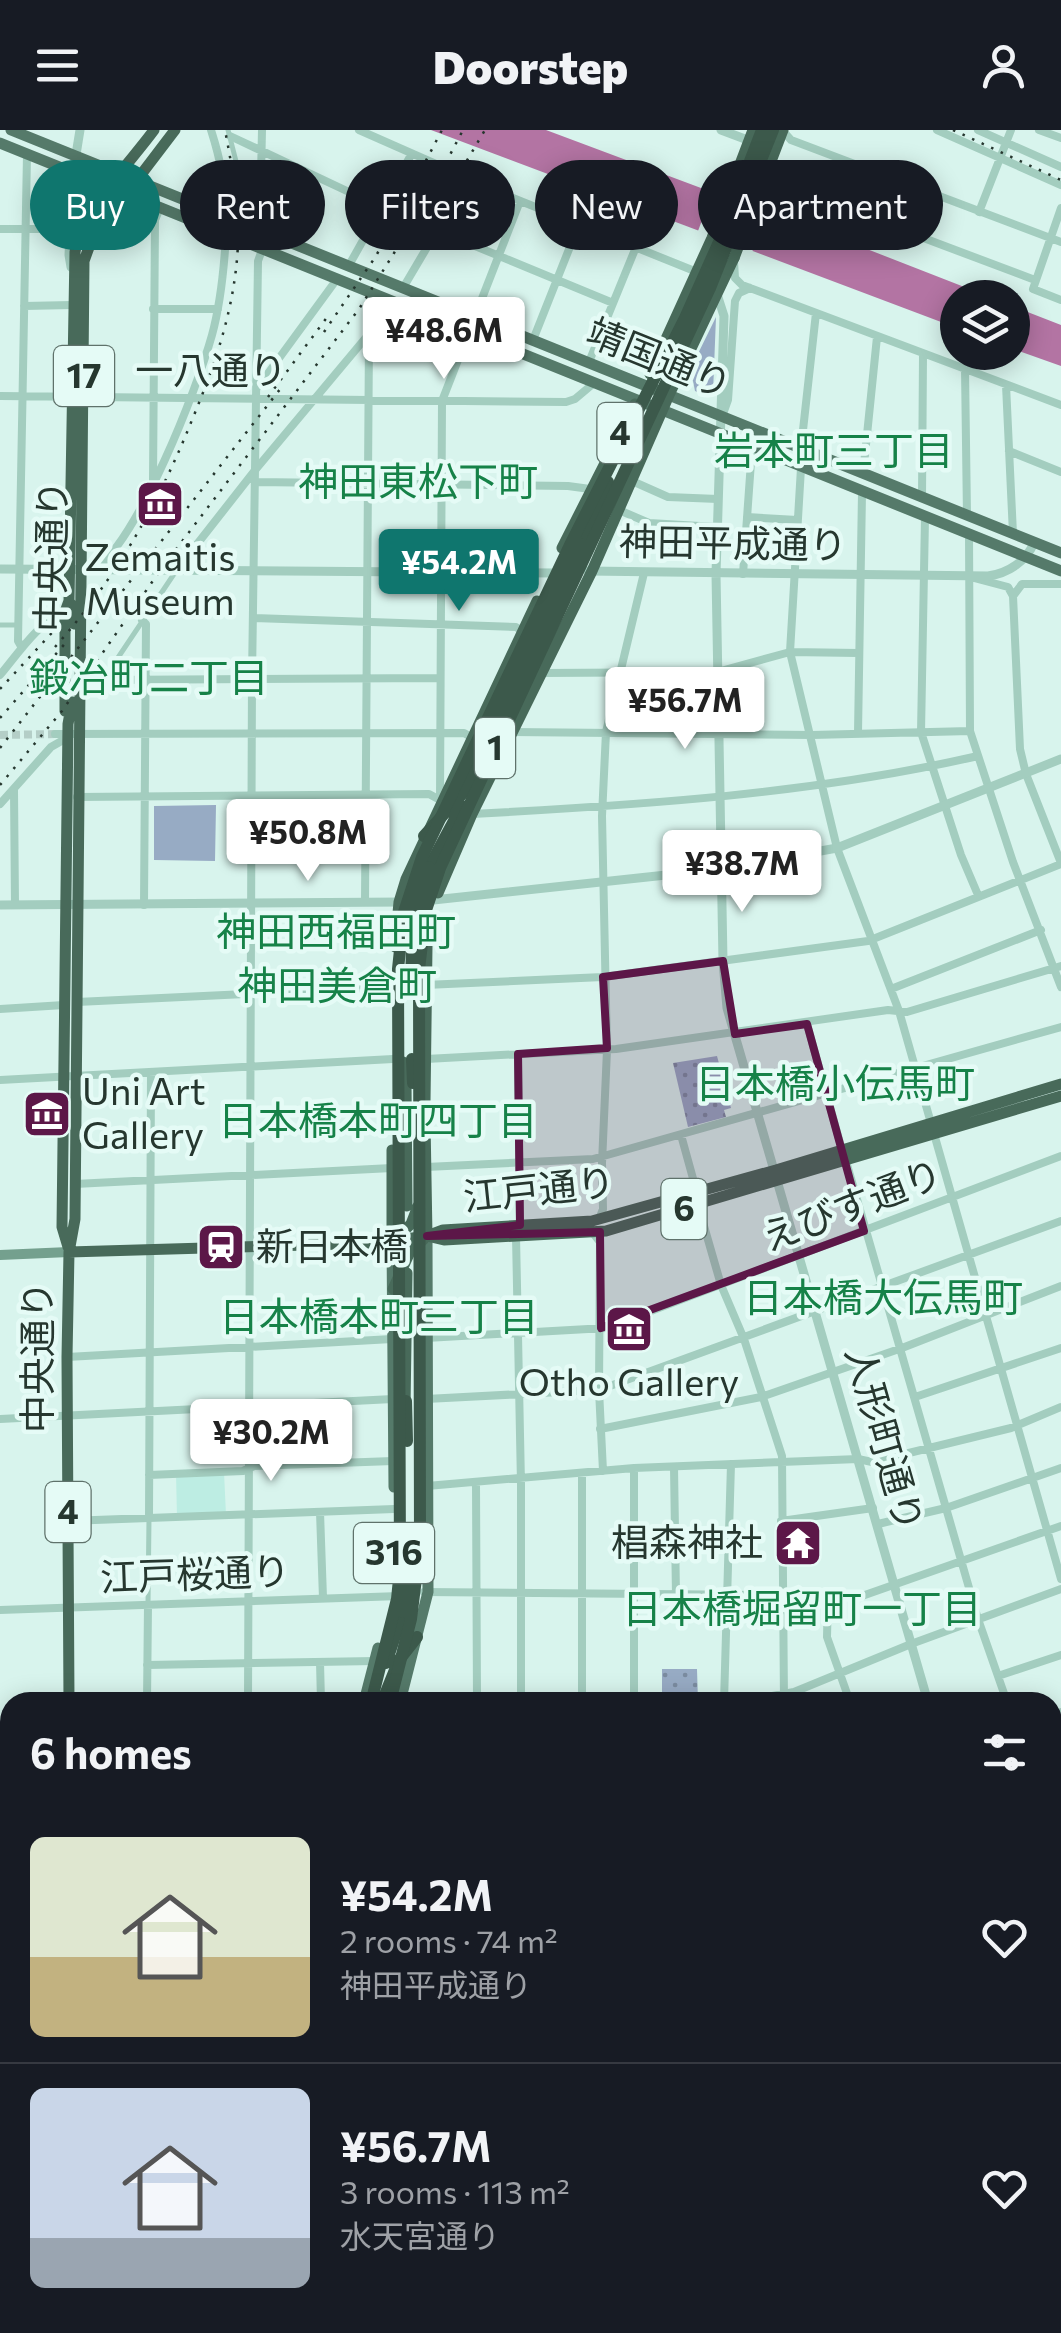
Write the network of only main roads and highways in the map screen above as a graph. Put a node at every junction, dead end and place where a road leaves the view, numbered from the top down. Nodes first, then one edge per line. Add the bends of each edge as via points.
1 (11, 130) edge
2 (154, 130) edge
3 (174, 130) edge
4 (783, 130) edge
5 (758, 133) edge
6 (0, 143) edge
7 (42, 160) edge
8 (86, 160) edge
9 (132, 160) edge
10 (151, 160) edge
11 (160, 190) edge
12 (160, 208) edge
13 (77, 250) edge
14 (87, 250) edge
15 (644, 386) junction
16 (668, 395) junction
17 (77, 397) junction
18 (637, 400) junction
19 (662, 410) junction
20 (632, 426) junction
21 (1061, 553) edge
22 (75, 570) junction
23 (1061, 570) edge
24 (67, 607) junction
25 (76, 704) junction
26 (68, 734) junction
27 (485, 770) junction
28 (464, 833) junction
29 (424, 836) junction
30 (417, 902) road end
31 (393, 1019) junction
32 (426, 1028) junction
33 (419, 1059) junction
34 (69, 1076) junction
35 (412, 1084) junction
36 (1061, 1084) edge
37 (1061, 1096) edge
38 (932, 1129) junction
39 (426, 1172) junction
40 (427, 1236) junction
41 (392, 1241) junction
42 (69, 1252) junction
43 (0, 1255) edge
44 (393, 1289) junction
45 (399, 1400) junction
46 (393, 1460) joint
47 (427, 1460) junction
48 (417, 1637) junction
49 (69, 1692) edge
50 (374, 1692) edge
51 (376, 1692) edge
52 (377, 1692) edge
53 (380, 1692) edge
54 (393, 1692) edge
55 (403, 1692) edge

1 - 8 main road, 靖国通り
2 - 9 highway, 中央通り / 17
3 - 10 highway, 中央通り / 17
4 - 16 highway, 4, bridge via 734,258
5 - 15 highway, 4
5 - 20 highway, 1, bridge via 701,284
5 - 27 highway, 1, bridge via 710,288
6 - 7 main road, 靖国通り
11 - 15 main road, 靖国通り
12 - 18 main road, 靖国通り
13 - 17 highway, 中央通り / 17
14 - 17 highway, 中央通り / 17
15 - 16 main road, 靖国通り
15 - 18 highway, 4
16 - 19 highway, 4
16 - 21 main road, 靖国通り
17 - 22 highway, 中央通り / 17
18 - 19 main road, 靖国通り
18 - 29 highway, 4
19 - 23 main road, 靖国通り
19 - 28 highway, 4
20 - 29 highway, bridge via 463,794
20 - 51 highway, 1, bridge via 434,831 404,912 398,969 400,1569
22 - 24 highway, 中央通り / 17
22 - 25 highway, 中央通り / 17
24 - 25 highway, 中央通り / 17 via 74,612
24 - 26 highway
25 - 26 highway, 中央通り / 17
26 - 34 highway, 中央通り / 17
27 - 33 highway, bridge via 440,844 416,909 411,956
27 - 54 highway, 1, bridge via 440,868 421,944 420,1546
28 - 30 highway via 438,861
28 - 32 highway, 4 via 435,900 427,942
29 - 31 highway, 4 via 399,902
31 - 35 highway via 406,1083 410,1206
31 - 41 highway, 4
32 - 33 highway, 4
32 - 35 highway
33 - 35 highway
33 - 39 highway, 4
34 - 42 highway, 中央通り / 17 via 75,1184
34 - 42 highway, 中央通り / 17 via 62,1227
36 - 38 highway, 江戸通り / 6
37 - 38 highway, 江戸通り / 6
38 - 40 highway, 江戸通り / 6 via 592,1227
39 - 40 highway, 4
39 - 41 highway via 410,1224
40 - 41 highway, 江戸通り
40 - 44 highway via 410,1252
40 - 47 main road, 316
41 - 42 highway, 江戸通り
41 - 44 main road
42 - 43 main road, 江戸通り
42 - 49 highway, 中央通り / 4
44 - 45 main road
45 - 46 highway
45 - 47 highway via 410,1273 414,1401
45 - 52 highway, bridge via 407,1441 406,1600
46 - 50 main road, 316 via 392,1597 375,1660
47 - 48 main road, 316 via 428,1592
48 - 53 highway
48 - 55 main road, 316

